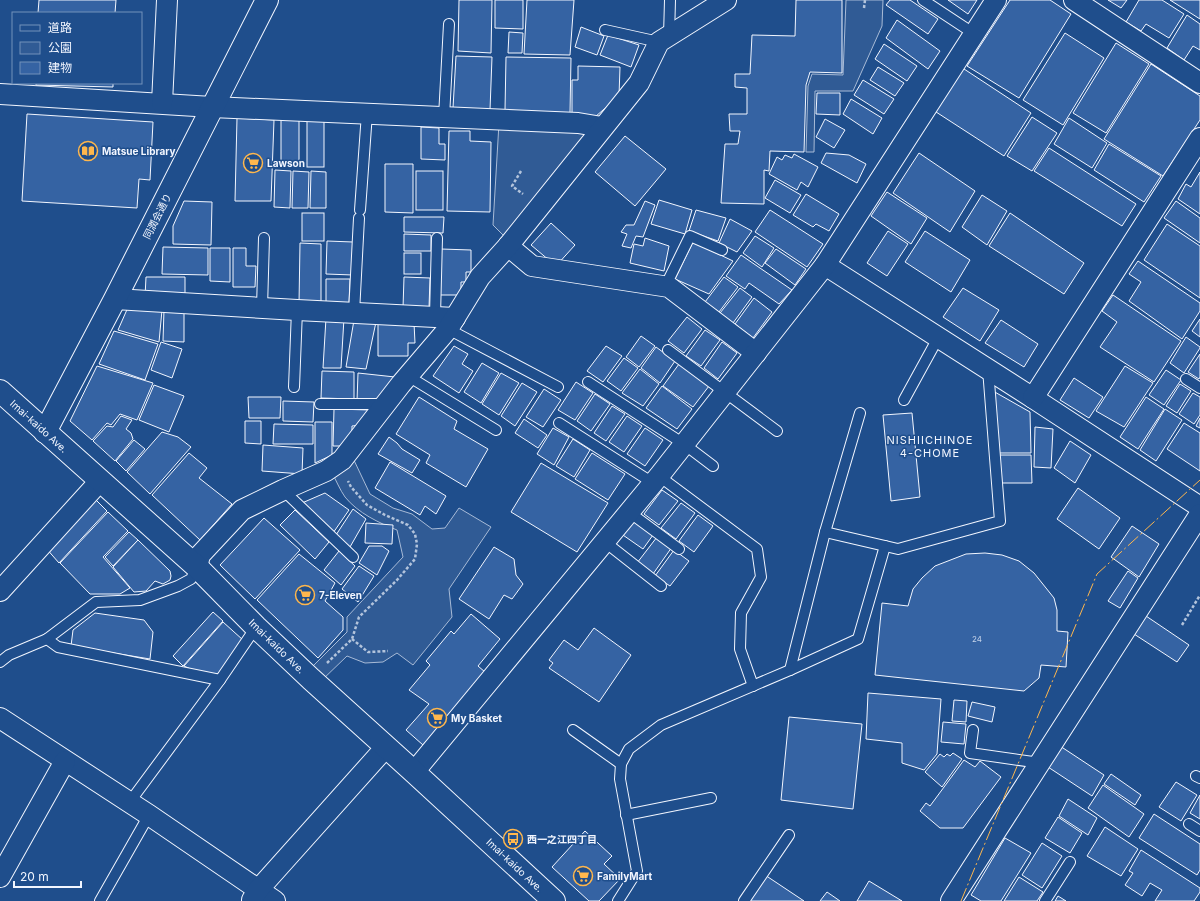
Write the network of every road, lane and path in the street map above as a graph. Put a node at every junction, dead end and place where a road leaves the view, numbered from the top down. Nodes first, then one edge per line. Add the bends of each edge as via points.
1 (168, 0) edge
2 (267, 0) edge
3 (670, 0) edge
4 (865, 0) edge
5 (922, 0) edge
6 (996, 0) edge
7 (1074, 0) edge
8 (718, 2) edge
9 (864, 8) dead end
10 (450, 24) dead end
11 (605, 30) dead end
12 (973, 33) junction
13 (664, 39) junction
14 (1200, 83) edge
15 (0, 94) edge
16 (162, 103) junction
17 (212, 107) junction
18 (367, 113) junction
19 (444, 117) junction
20 (602, 127) junction
21 (1200, 138) edge
22 (521, 171) dead end
23 (540, 206) junction
24 (264, 238) dead end
25 (437, 238) dead end
26 (508, 246) junction
27 (722, 250) dead end
28 (825, 265) junction
29 (665, 287) junction
30 (115, 298) junction
31 (262, 308) junction
32 (297, 310) junction
33 (354, 313) junction
34 (446, 321) junction
35 (938, 338) junction
36 (668, 350) dead end
37 (756, 353) junction
38 (988, 369) junction
39 (408, 376) junction
40 (1186, 378) dead end
41 (588, 382) dead end
42 (294, 387) dead end
43 (558, 387) dead end
44 (1200, 388) edge
45 (0, 391) edge
46 (725, 392) junction
47 (1033, 398) junction
48 (904, 400) dead end
49 (320, 404) dead end
50 (385, 404) junction
51 (860, 413) dead end
52 (559, 423) dead end
53 (496, 430) dead end
54 (777, 431) dead end
55 (46, 432) junction
56 (684, 444) junction
57 (339, 462) junction
58 (713, 466) dead end
59 (656, 479) junction
60 (100, 482) junction
61 (283, 490) junction
62 (1200, 508) edge
63 (629, 512) junction
64 (1200, 514) edge
65 (825, 532) junction
66 (605, 542) junction
67 (885, 546) junction
68 (678, 548) dead end
69 (353, 557) dead end
70 (197, 567) junction
71 (661, 586) dead end
72 (0, 592) edge
73 (1200, 595) edge
74 (1182, 625) dead end
75 (256, 627) junction
76 (47, 639) junction
77 (352, 639) junction
78 (388, 651) dead end
79 (0, 662) edge
80 (790, 670) junction
81 (311, 679) junction
82 (220, 680) junction
83 (753, 686) junction
84 (0, 718) edge
85 (573, 730) dead end
86 (972, 730) dead end
87 (386, 747) junction
88 (65, 761) junction
89 (1040, 763) junction
90 (621, 764) junction
91 (414, 772) junction
92 (710, 798) dead end
93 (130, 803) junction
94 (626, 814) junction
95 (149, 815) junction
96 (1190, 824) dead end
97 (1200, 831) edge
98 (789, 835) dead end
99 (1070, 862) dead end
100 (0, 877) edge
101 (255, 895) edge
102 (100, 901) edge
103 (275, 901) edge
104 (554, 901) edge
105 (618, 901) edge
106 (744, 901) edge
107 (951, 901) edge
108 (1044, 901) edge

1 - 16 street
2 - 17 street, 同潤会通り
3 - 13 lane
4 - 9 path
5 - 12 lane
6 - 12 street
7 - 14 street
8 - 13 street
10 - 19 lane
11 - 13 lane
12 - 28 street
13 - 20 street via 639,82
15 - 16 street
16 - 17 street
17 - 18 street
17 - 30 street, 同潤会通り
18 - 19 street
18 - 33 lane
19 - 20 street via 578,123
20 - 23 street
21 - 47 street
22 - 23 path via 512,186
23 - 26 street
24 - 31 lane
25 - 34 lane
26 - 29 street via 532,266
26 - 34 street
27 - 29 lane via 690,236
28 - 35 street
28 - 37 street
29 - 37 street via 669,287
30 - 31 street
30 - 55 street, 同潤会通り
31 - 32 street
32 - 33 street
32 - 42 lane
33 - 34 street
34 - 39 street
34 - 43 lane
35 - 38 street
35 - 48 lane
36 - 46 lane
37 - 46 street
38 - 47 street
38 - 67 lane via 1000,521 898,549
39 - 50 street
39 - 53 lane
40 - 44 lane
41 - 56 lane
45 - 55 street, Imai-kaido Ave.
46 - 54 lane
46 - 56 street
47 - 62 street
49 - 50 lane
50 - 57 street
51 - 65 lane
52 - 59 lane
55 - 60 street, Imai-kaido Ave.
56 - 58 lane
56 - 59 street
57 - 61 street via 326,472
57 - 77 path via 351,487 367,505 408,525 415,534 417,544 415,558 397,580 359,617
59 - 63 street
59 - 83 lane via 757,548 761,577 741,613 740,649
60 - 70 street, Imai-kaido Ave.
60 - 72 street
61 - 69 lane
61 - 70 street via 242,510 200,555
63 - 66 street
63 - 68 lane
64 - 89 street
65 - 67 lane
65 - 80 lane
66 - 71 lane
66 - 91 street
67 - 80 lane via 858,639
70 - 75 street, Imai-kaido Ave.
70 - 76 lane via 191,578 178,586 140,600 96,602
73 - 74 path
75 - 81 street, Imai-kaido Ave.
75 - 82 lane
76 - 79 lane via 9,655
76 - 82 lane via 58,647
77 - 78 path via 368,652
77 - 81 path
80 - 83 lane
81 - 87 street, Imai-kaido Ave.
82 - 93 lane
83 - 90 lane via 661,725 629,749
84 - 88 street
85 - 90 lane
86 - 89 lane via 970,753
87 - 91 street, Imai-kaido Ave.
87 - 101 street
88 - 93 street
88 - 100 street
89 - 107 street
90 - 94 lane via 620,779
91 - 104 street, Imai-kaido Ave.
92 - 94 lane
93 - 95 street
94 - 105 lane via 637,871
95 - 101 street
95 - 102 lane
96 - 97 lane
98 - 106 lane
99 - 108 lane
101 - 103 street

